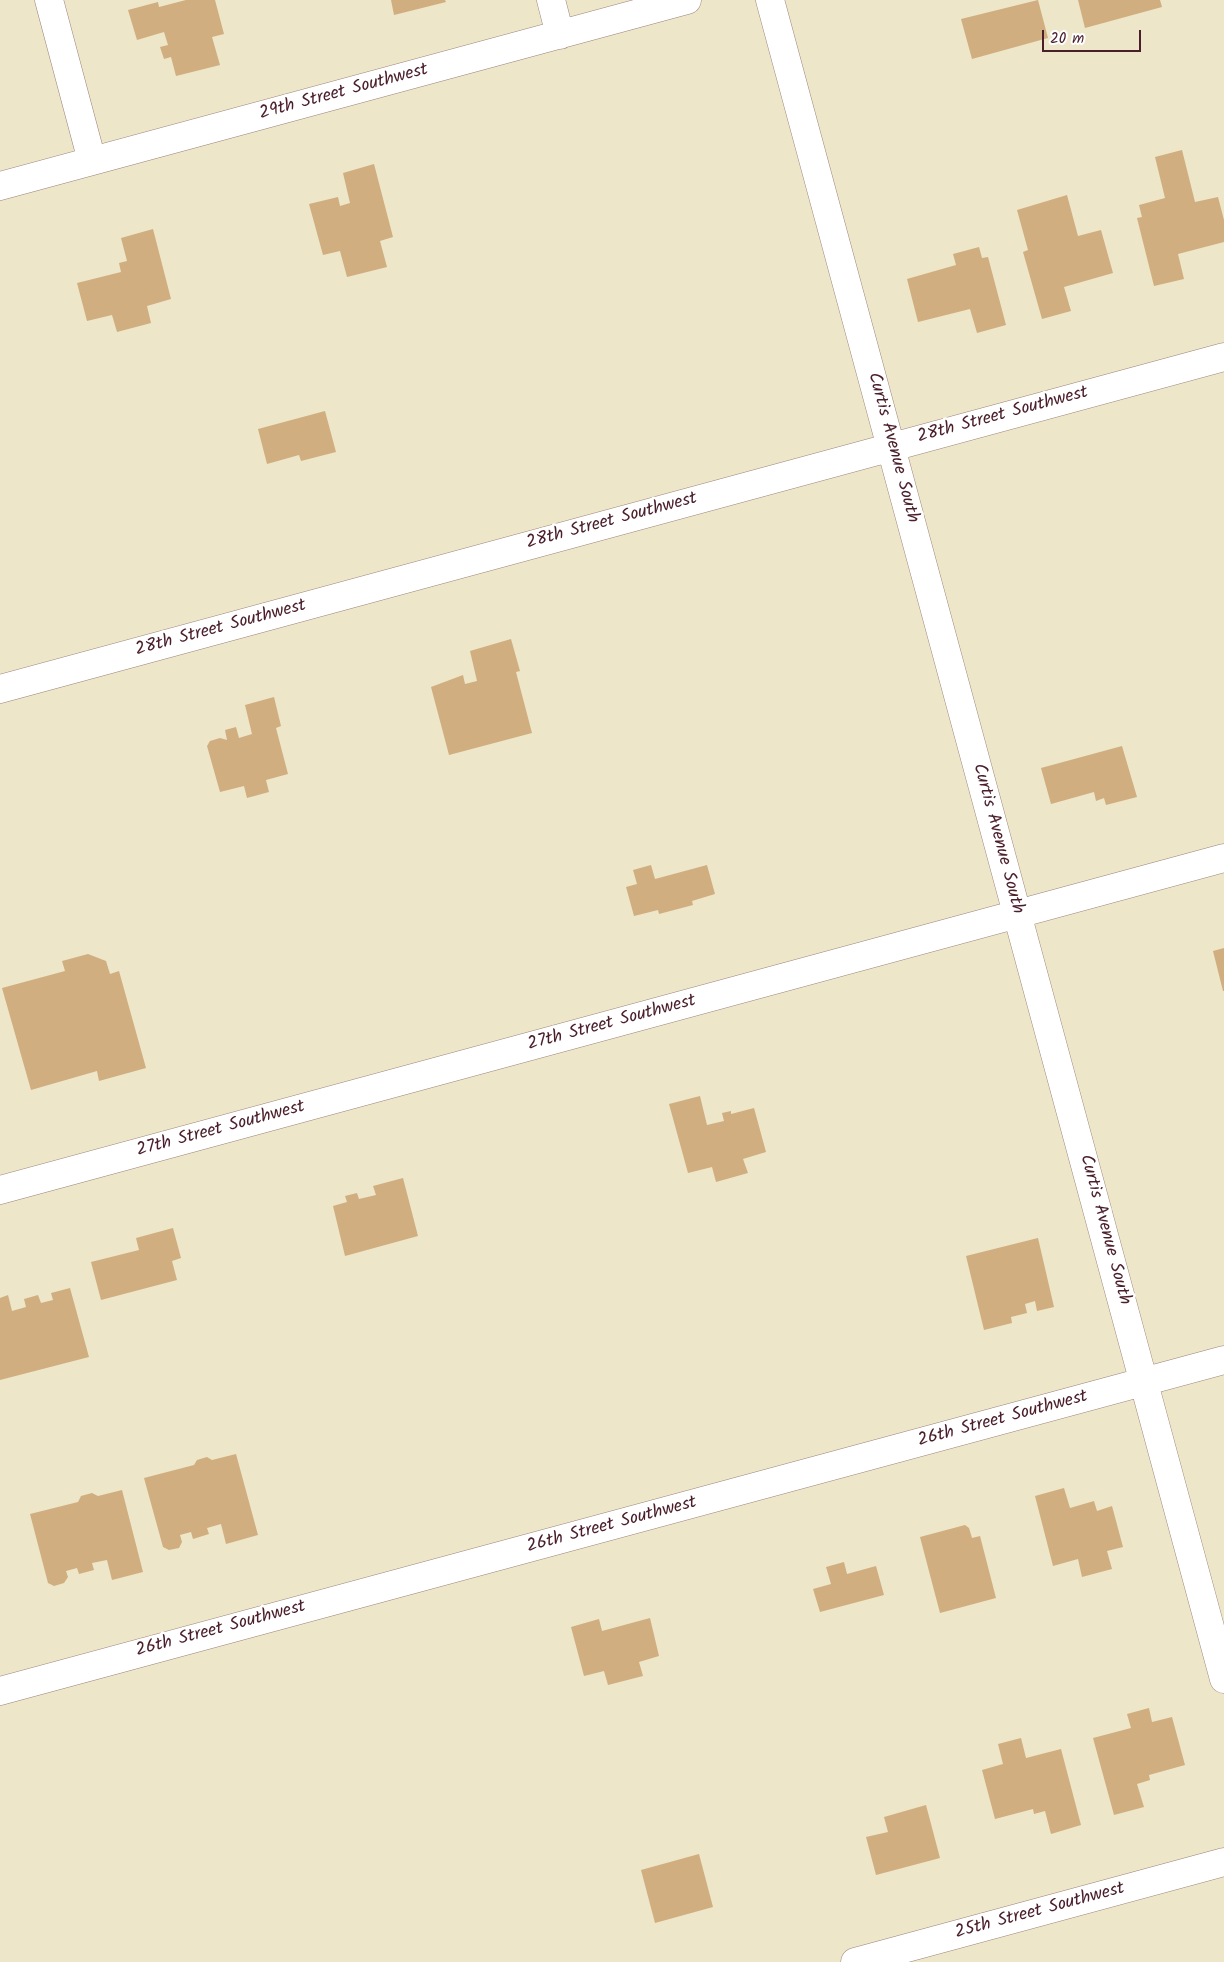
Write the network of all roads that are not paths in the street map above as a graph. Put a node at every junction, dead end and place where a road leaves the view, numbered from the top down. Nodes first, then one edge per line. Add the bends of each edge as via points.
1 (49, 0) edge
2 (551, 0) edge
3 (687, 0) edge
4 (770, 0) edge
5 (560, 34) junction
6 (92, 161) junction
7 (0, 186) edge
8 (1224, 357) edge
9 (892, 446) junction
10 (0, 689) edge
11 (1224, 858) edge
12 (1017, 914) junction
13 (0, 1190) edge
14 (1224, 1360) edge
15 (1145, 1381) junction
16 (1224, 1679) edge
17 (0, 1691) edge
18 (1224, 1862) edge
19 (855, 1962) edge

1 - 6 street
2 - 5 street
3 - 5 street, 29th Street Southwest
4 - 9 street, Curtis Avenue South
5 - 6 street, 29th Street Southwest
6 - 7 street, 29th Street Southwest
8 - 9 street, 28th Street Southwest
9 - 10 street, 28th Street Southwest
9 - 12 street, Curtis Avenue South
11 - 12 street, 27th Street Southwest
12 - 13 street, 27th Street Southwest
12 - 15 street, Curtis Avenue South
14 - 15 street, 26th Street Southwest
15 - 16 street, Curtis Avenue South
15 - 17 street, 26th Street Southwest
18 - 19 street, 25th Street Southwest

